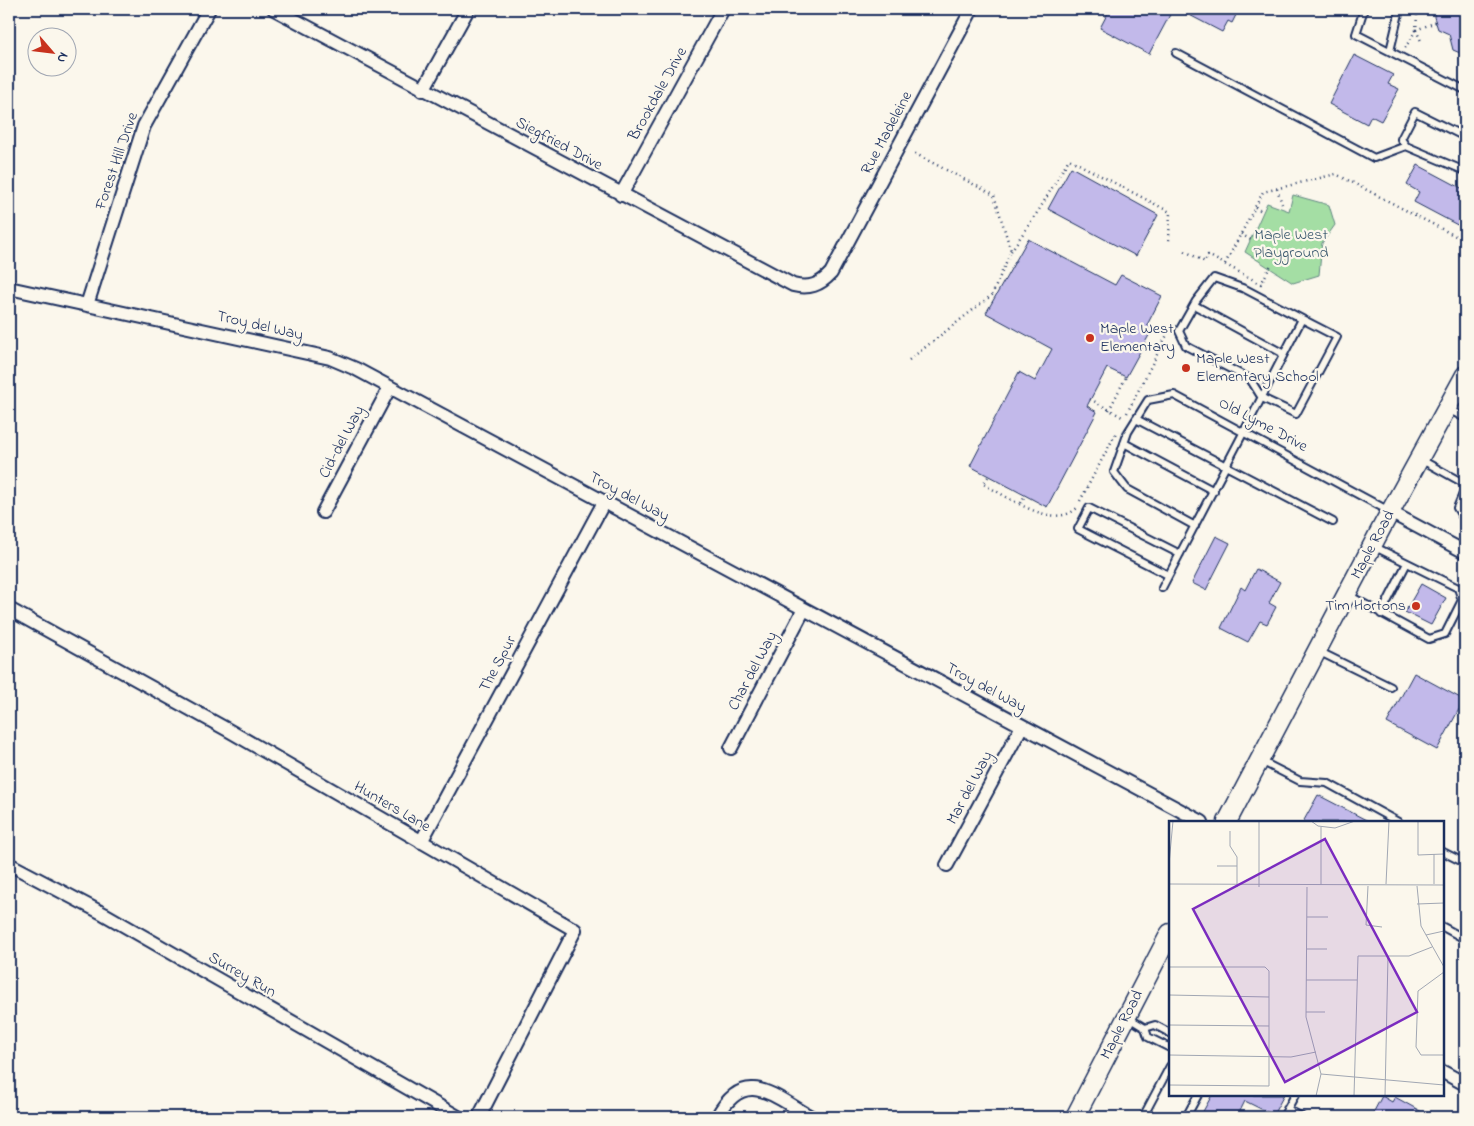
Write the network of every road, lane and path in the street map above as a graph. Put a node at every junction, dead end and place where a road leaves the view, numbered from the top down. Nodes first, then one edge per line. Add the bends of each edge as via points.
1 (209, 9) edge
2 (274, 9) edge
3 (468, 9) edge
4 (723, 9) edge
5 (972, 9) edge
6 (1364, 9) edge
7 (1400, 9) edge
8 (1417, 15) dead end
9 (1436, 22) dead end
10 (1416, 30) junction
11 (1421, 41) dead end
12 (1390, 51) junction
13 (1176, 53) dead end
14 (1400, 56) junction
15 (423, 90) junction
16 (1465, 90) edge
17 (1465, 138) edge
18 (1406, 146) junction
19 (912, 152) dead end
20 (1465, 170) edge
21 (1277, 189) junction
22 (621, 195) junction
23 (1282, 204) dead end
24 (1255, 207) junction
25 (1263, 212) dead end
26 (1241, 234) junction
27 (1251, 240) dead end
28 (1169, 241) dead end
29 (1465, 241) edge
30 (1011, 251) junction
31 (1185, 251) dead end
32 (1225, 264) junction
33 (1271, 265) dead end
34 (831, 273) joint
35 (9, 288) edge
36 (87, 305) junction
37 (1194, 305) junction
38 (1302, 319) junction
39 (1172, 325) dead end
40 (1284, 354) junction
41 (909, 360) dead end
42 (1465, 375) edge
43 (1126, 377) dead end
44 (390, 387) junction
45 (1262, 398) junction
46 (1090, 400) dead end
47 (1447, 408) junction
48 (1109, 410) junction
49 (1124, 418) junction
50 (1465, 418) edge
51 (1136, 419) junction
52 (1244, 433) junction
53 (1124, 443) junction
54 (1419, 458) junction
55 (1226, 466) junction
56 (988, 477) dead end
57 (1465, 484) edge
58 (1465, 489) edge
59 (1214, 491) junction
60 (1025, 495) dead end
61 (604, 502) junction
62 (1021, 503) junction
63 (323, 512) dead end
64 (1390, 512) junction
65 (1465, 521) edge
66 (1333, 522) dead end
67 (1194, 526) junction
68 (1372, 545) junction
69 (1465, 552) edge
70 (1180, 554) junction
71 (1407, 563) junction
72 (1168, 575) junction
73 (1162, 588) dead end
74 (1463, 591) edge
75 (1346, 595) junction
76 (9, 608) edge
77 (804, 609) junction
78 (1382, 614) junction
79 (1317, 650) junction
80 (1391, 686) dead end
81 (1022, 726) junction
82 (731, 748) dead end
83 (1260, 760) junction
84 (1200, 821) edge
85 (1229, 821) edge
86 (1396, 821) edge
87 (421, 842) junction
88 (1444, 852) edge
89 (1465, 863) edge
90 (9, 864) edge
91 (947, 865) dead end
92 (1444, 928) edge
93 (1169, 935) edge
94 (1465, 939) edge
95 (1126, 1017) junction
96 (1145, 1028) junction
97 (1169, 1032) edge
98 (1169, 1046) edge
99 (1169, 1068) edge
100 (1444, 1073) edge
101 (1465, 1084) edge
102 (1197, 1096) edge
103 (1294, 1096) edge
104 (1287, 1109) junction
105 (458, 1117) edge
106 (478, 1117) edge
107 (718, 1117) edge
108 (811, 1117) edge
109 (1075, 1117) edge
110 (1143, 1117) edge
111 (1186, 1117) edge
112 (1283, 1117) edge
113 (1302, 1117) edge

1 - 36 street, Forest Hill Drive via 144,126
2 - 15 street, Siegfried Drive
3 - 15 street
4 - 22 street, Brookdale Drive
5 - 34 street, Rue Madeleine
6 - 12 lane via 1356,34
7 - 12 lane
8 - 10 path
9 - 10 path
10 - 11 path
10 - 14 path
12 - 14 lane
13 - 18 lane via 1374,158
14 - 16 lane
15 - 22 street, Siegfried Drive
17 - 18 lane via 1415,112 1401,139
18 - 20 lane
19 - 30 path via 994,195
21 - 23 path
21 - 24 path via 1263,192
21 - 29 path via 1336,174
22 - 34 street, Siegfried Drive via 793,285 814,286
24 - 25 path
24 - 26 path
26 - 27 path
26 - 32 path
28 - 30 path via 1170,212 1069,159
30 - 41 path via 992,295
31 - 32 path via 1205,262 1208,255
32 - 33 path via 1261,284
35 - 36 street, Troy del Way
36 - 44 street, Troy del Way via 330,358
37 - 38 lane via 1214,278 1245,289
37 - 40 lane
37 - 45 lane via 1179,331 1186,346 1250,379
38 - 40 lane
38 - 45 lane via 1337,337 1296,414
39 - 49 path
40 - 45 lane
42 - 47 main road, Maple Road
43 - 48 path
44 - 61 street, Troy del Way
44 - 63 street, Cid-del Way
45 - 52 lane
46 - 48 path
47 - 50 lane
47 - 54 main road, Maple Road
48 - 49 path
49 - 62 path via 1076,510 1063,517 1046,517
51 - 52 lane, Old Lyme Drive via 1148,400 1174,395
51 - 53 lane, Old Lyme Drive
51 - 55 lane
52 - 55 lane
52 - 64 lane, Old Lyme Drive
53 - 59 lane
53 - 67 lane, Old Lyme Drive via 1114,472 1127,489
54 - 57 lane
54 - 64 main road, Maple Road
55 - 59 lane
55 - 66 lane
56 - 62 path via 983,484
58 - 65 lane via 1457,508
59 - 67 lane
60 - 62 path
61 - 77 street, Troy del Way
61 - 87 street, The Spur
64 - 68 main road, Maple Road
64 - 69 street, Old Lyme Drive
67 - 70 lane
68 - 71 lane
68 - 75 main road, Maple Road
70 - 72 lane
70 - 72 lane via 1090,508 1078,528
71 - 74 lane
71 - 78 lane
72 - 73 lane
74 - 78 lane via 1462,600 1445,634 1428,639
75 - 78 lane
75 - 79 main road, Maple Road
76 - 87 street, Hunters Lane
77 - 81 street, Troy del Way
77 - 82 street, Char del Way
79 - 80 lane
79 - 83 main road, Maple Road
81 - 84 street, Troy del Way
81 - 91 street, Mar del Way
83 - 85 main road, Maple Road
83 - 86 lane via 1300,781 1326,783
87 - 106 street, Hunters Lane via 575,930
88 - 89 lane
90 - 105 street, Surrey Run via 104,914
92 - 94 lane
93 - 95 main road, Maple Road
95 - 96 lane
95 - 109 main road, Maple Road
96 - 97 lane via 1155,1025
96 - 98 lane via 1148,1037
99 - 110 lane
100 - 101 street
102 - 111 lane
103 - 104 lane
104 - 112 lane
104 - 113 lane
107 - 108 street via 726,1100 744,1089 755,1088

